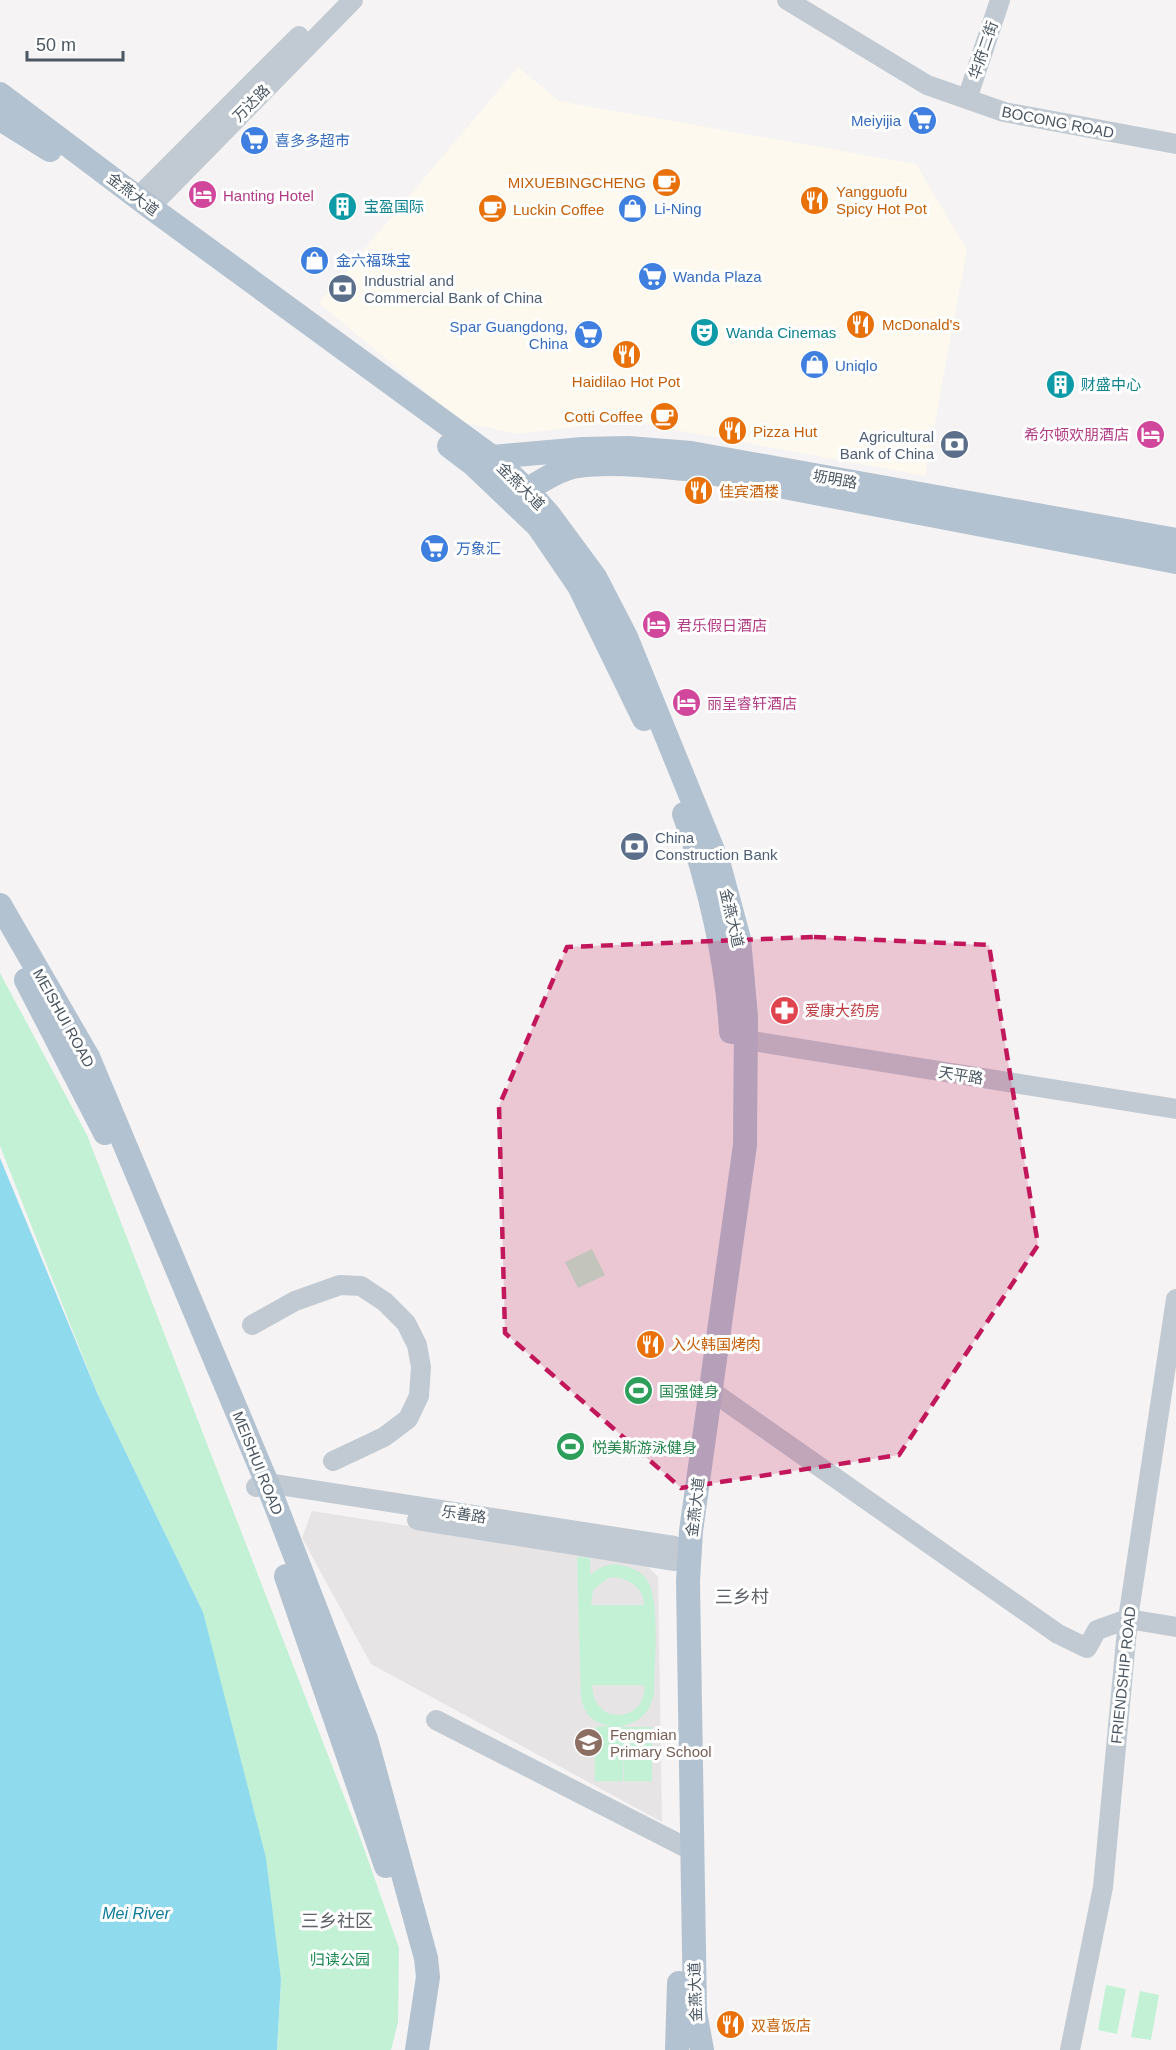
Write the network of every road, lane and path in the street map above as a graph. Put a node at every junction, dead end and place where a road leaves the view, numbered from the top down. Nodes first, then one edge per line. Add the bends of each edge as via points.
1 (335, 0) edge
2 (353, 0) edge
3 (787, 0) edge
4 (1000, 0) edge
5 (0, 94) edge
6 (966, 99) junction
7 (0, 119) edge
8 (1176, 144) edge
9 (144, 202) junction
10 (492, 457) junction
11 (527, 490) junction
12 (1176, 540) edge
13 (1176, 562) edge
14 (0, 904) edge
15 (0, 930) edge
16 (746, 1040) junction
17 (1176, 1109) edge
18 (1176, 1299) edge
19 (252, 1324) dead end
20 (710, 1390) junction
21 (333, 1461) dead end
22 (264, 1492) junction
23 (674, 1553) junction
24 (1128, 1619) junction
25 (1176, 1627) edge
26 (436, 1720) dead end
27 (682, 1846) junction
28 (406, 2050) edge
29 (417, 2050) edge
30 (677, 2050) edge
31 (701, 2050) edge
32 (1070, 2050) edge

1 - 9 street, 万达路
2 - 9 street, 万达路
3 - 6 street, BOCONG ROAD via 927,85
4 - 6 street, 华府二街
5 - 9 main road, 金燕大道
6 - 8 street, BOCONG ROAD via 1004,112
7 - 23 main road, 金燕大道 via 40,143 364,380 499,488 538,526 579,586 660,752 711,905 729,1010 732,1058 732,1118
9 - 10 main road, 金燕大道
10 - 11 main road, 金燕大道
10 - 12 main road, 坜明路 via 628,448 691,453
11 - 13 main road, 坜明路 via 551,475 577,466 695,470
11 - 16 main road, 金燕大道 via 600,587 627,637 720,865 739,939
14 - 22 main road, MEISHUI ROAD via 88,1057
15 - 22 main road, MEISHUI ROAD via 150,1221
16 - 17 street, 天平路
16 - 20 main road, 金燕大道 via 745,1144
18 - 24 street, FRIENDSHIP ROAD
19 - 21 street via 296,1301 340,1285 361,1286 385,1302 405,1323 417,1345 421,1367 419,1396 408,1419 384,1437
20 - 24 street via 1058,1635 1087,1648 1097,1630
20 - 31 main road, 金燕大道 via 688,1581 695,2012
22 - 23 street, 乐善路
22 - 28 main road, MEISHUI ROAD via 415,1950 416,1973
22 - 29 main road, MEISHUI ROAD via 366,1739 426,1958 428,1977
23 - 27 main road, 金燕大道
24 - 25 street
24 - 32 street, FRIENDSHIP ROAD via 1103,1887
26 - 27 street
27 - 30 main road, 金燕大道

